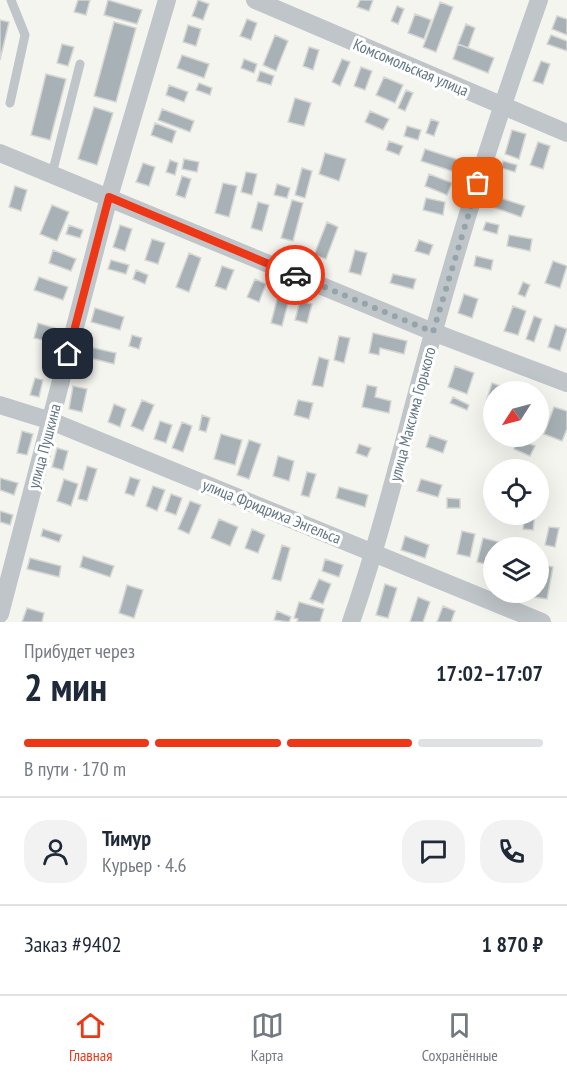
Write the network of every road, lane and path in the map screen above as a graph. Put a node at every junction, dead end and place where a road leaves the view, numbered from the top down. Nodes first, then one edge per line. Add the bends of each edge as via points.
1 (11, 0) edge
2 (167, 0) edge
3 (255, 0) edge
4 (539, 0) edge
5 (80, 64) dead end
6 (10, 103) dead end
7 (502, 105) junction
8 (567, 133) edge
9 (0, 153) edge
10 (52, 174) junction
11 (109, 197) junction
12 (433, 332) junction
13 (567, 383) edge
14 (0, 405) edge
15 (51, 421) junction
16 (375, 553) junction
17 (0, 614) edge
18 (351, 622) edge
19 (542, 622) edge

1 - 6 lane via 25,35
2 - 11 street, улица Пушкина
3 - 7 street, Комсомольская улица
4 - 7 street, улица Максима Горького
5 - 10 lane
7 - 8 street, Комсомольская улица
7 - 12 street, улица Максима Горького
9 - 10 street
10 - 11 street
11 - 12 street
11 - 15 street, улица Пушкина
12 - 13 street
12 - 16 street, улица Максима Горького
14 - 15 street, улица Фридриха Энгельса
15 - 16 street, улица Фридриха Энгельса
15 - 17 street, улица Пушкина
16 - 18 street, улица Максима Горького
16 - 19 street, улица Фридриха Энгельса

